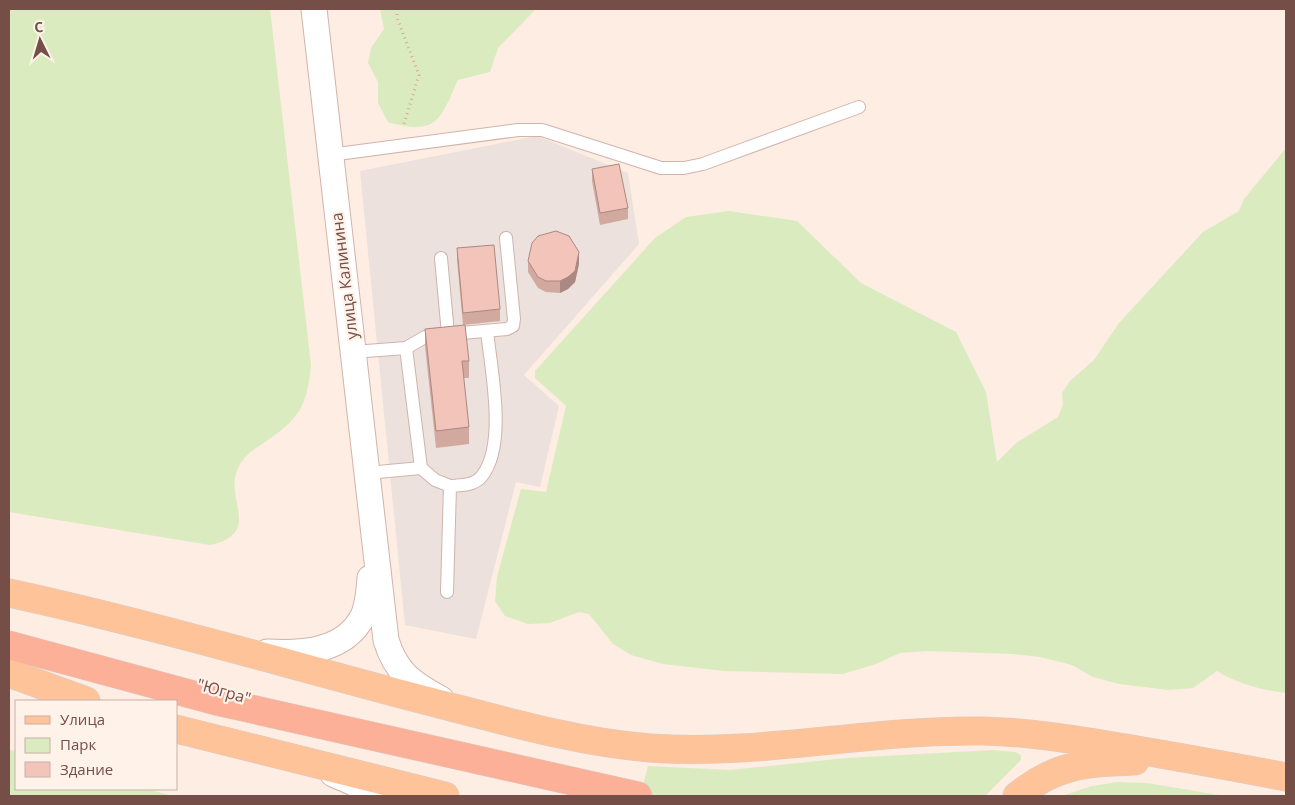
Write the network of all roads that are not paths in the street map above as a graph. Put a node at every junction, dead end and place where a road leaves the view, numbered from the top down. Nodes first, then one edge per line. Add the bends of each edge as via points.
1 (314, 9) edge
2 (859, 108) dead end
3 (330, 155) junction
4 (506, 238) dead end
5 (441, 258) dead end
6 (487, 331) junction
7 (448, 334) junction
8 (406, 348) junction
9 (353, 352) junction
10 (421, 468) junction
11 (367, 472) junction
12 (450, 486) junction
13 (374, 544) junction
14 (446, 592) dead end
15 (9, 593) edge
16 (9, 627) edge
17 (9, 644) edge
18 (236, 651) junction
19 (9, 674) edge
20 (83, 700) edge
21 (456, 708) junction
22 (178, 729) edge
23 (440, 753) junction
24 (310, 764) junction
25 (1214, 764) junction
26 (1286, 777) edge
27 (372, 796) edge
28 (445, 796) edge
29 (638, 796) edge
30 (1017, 796) edge

1 - 3 street, улица Калинина
2 - 3 lane via 704,164 684,168 661,168 542,130 518,130
3 - 9 street, улица Калинина
4 - 6 lane via 513,326
5 - 7 lane
6 - 7 lane
6 - 12 lane via 497,416 490,458 482,477 470,485
7 - 8 lane via 425,337
8 - 9 lane
8 - 10 lane
9 - 11 street, улица Калинина
10 - 11 lane
10 - 12 lane via 434,480
11 - 13 street, улица Калинина
12 - 14 lane
13 - 18 street via 363,616 344,638 312,651 292,654
13 - 21 street via 383,623 390,653 413,684
15 - 18 main road via 83,609
16 - 23 highway, "Югра"
17 - 23 highway, "Югра" via 216,701
18 - 21 main road
19 - 20 main road
21 - 25 main road via 552,732 651,748 734,747 981,731 1035,734
22 - 24 main road
23 - 29 highway, "Югра"
24 - 27 street via 354,783
24 - 28 main road
25 - 26 main road
25 - 30 main road via 1135,761 1080,765 1054,771

